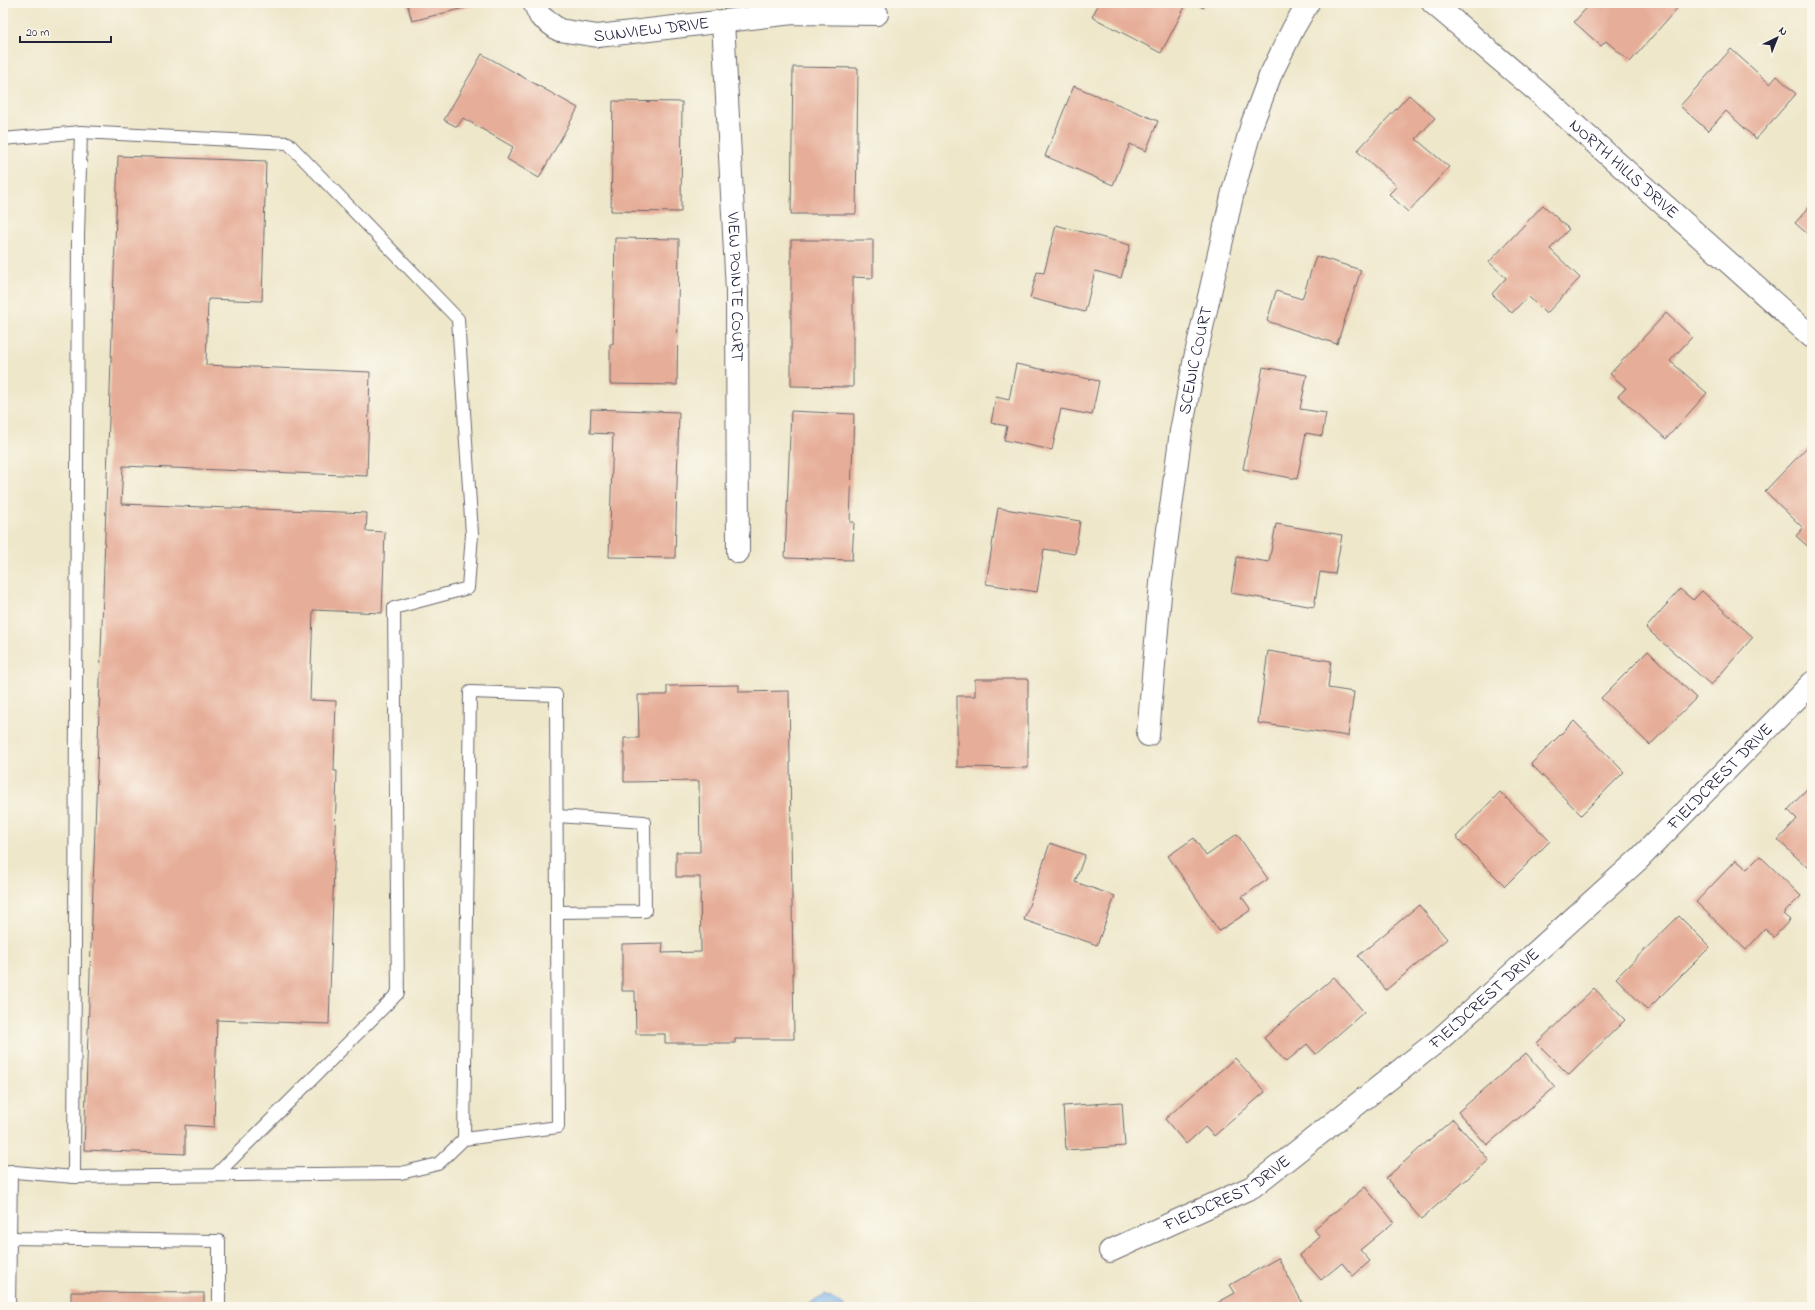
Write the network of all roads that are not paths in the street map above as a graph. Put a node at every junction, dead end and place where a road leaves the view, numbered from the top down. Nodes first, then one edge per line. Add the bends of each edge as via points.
1 (534, 3) edge
2 (1308, 3) edge
3 (1433, 3) edge
4 (877, 14) dead end
5 (723, 21) junction
6 (81, 132) junction
7 (3, 139) edge
8 (1812, 338) edge
9 (738, 552) dead end
10 (1812, 683) edge
11 (1148, 735) dead end
12 (557, 816) junction
13 (557, 912) junction
14 (464, 1139) junction
15 (7, 1171) edge
16 (216, 1176) junction
17 (74, 1177) junction
18 (10, 1238) junction
19 (1110, 1251) dead end
20 (9, 1307) edge
21 (219, 1307) edge

1 - 5 street, SUNVIEW DRIVE via 540,16 559,30 598,36
2 - 11 street, SCENIC COURT via 1270,76 1252,124 1233,192 1194,358 1181,431 1161,583
3 - 8 street, NORTH HILLS DRIVE via 1538,92
4 - 5 street, SUNVIEW DRIVE via 793,13
5 - 9 street, VIEW POINTE COURT via 737,291
6 - 7 lane
6 - 16 lane via 288,143 458,319 472,534 468,588 394,608 398,993
6 - 17 lane via 78,235
10 - 19 street, FIELDCREST DRIVE via 1639,859 1440,1039 1252,1187
12 - 13 lane
12 - 13 lane via 644,822 646,911
12 - 14 lane via 556,695 470,692
13 - 14 lane via 558,1127
14 - 16 lane via 438,1164 401,1174
15 - 17 lane
15 - 18 lane
16 - 17 lane
18 - 20 lane
18 - 21 lane via 219,1241

